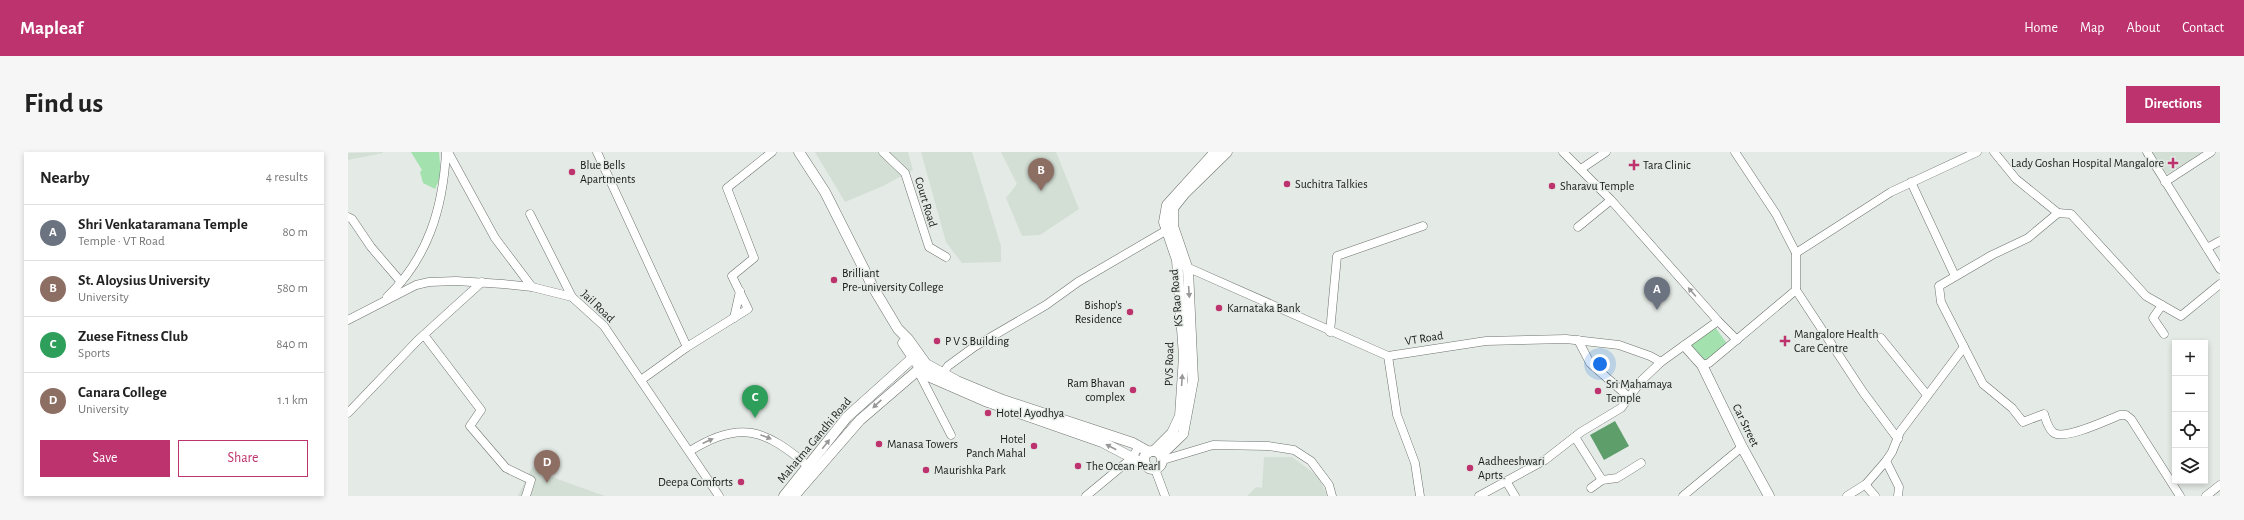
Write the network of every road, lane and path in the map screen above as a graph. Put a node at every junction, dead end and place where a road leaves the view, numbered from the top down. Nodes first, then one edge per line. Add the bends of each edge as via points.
1 (447, 152) edge
2 (597, 152) edge
3 (772, 152) edge
4 (800, 152) edge
5 (883, 152) edge
6 (1215, 152) edge
7 (1227, 152) edge
8 (1564, 152) edge
9 (1606, 152) edge
10 (1735, 152) edge
11 (1977, 152) edge
12 (1994, 152) edge
13 (2147, 152) edge
14 (2210, 152) edge
15 (1581, 169) junction
16 (1911, 182) junction
17 (2165, 182) junction
18 (1611, 200) junction
19 (2058, 213) junction
20 (530, 214) dead end
21 (348, 217) edge
22 (1165, 226) junction
23 (1423, 226) dead end
24 (1578, 227) dead end
25 (2220, 241) edge
26 (2208, 248) junction
27 (1796, 253) junction
28 (946, 257) dead end
29 (514, 263) junction
30 (1183, 265) junction
31 (2220, 269) edge
32 (1955, 276) junction
33 (401, 282) junction
34 (482, 282) junction
35 (503, 284) junction
36 (2220, 284) edge
37 (532, 287) junction
38 (1796, 290) junction
39 (740, 291) junction
40 (572, 297) junction
41 (380, 303) junction
42 (2162, 305) junction
43 (734, 318) junction
44 (348, 320) edge
45 (1718, 321) junction
46 (898, 329) junction
47 (1330, 332) junction
48 (2164, 334) dead end
49 (424, 335) junction
50 (1881, 338) dead end
51 (1578, 340) junction
52 (1737, 340) junction
53 (903, 343) junction
54 (1963, 345) junction
55 (687, 346) junction
56 (1684, 346) junction
57 (915, 356) junction
58 (1388, 356) junction
59 (1661, 362) junction
60 (1702, 365) junction
61 (904, 366) junction
62 (919, 373) junction
63 (943, 373) junction
64 (641, 380) junction
65 (952, 382) junction
66 (1927, 396) junction
67 (1630, 398) junction
68 (348, 413) edge
69 (951, 434) dead end
70 (1897, 434) junction
71 (1575, 437) junction
72 (1139, 446) junction
73 (1742, 447) junction
74 (690, 451) junction
75 (1157, 455) junction
76 (1132, 458) junction
77 (1886, 461) junction
78 (1641, 463) dead end
79 (808, 466) junction
80 (1151, 467) junction
81 (1602, 480) junction
82 (1506, 481) junction
83 (1866, 484) junction
84 (2220, 485) edge
85 (1591, 488) dead end
86 (526, 496) edge
87 (719, 496) edge
88 (784, 496) edge
89 (794, 496) edge
90 (1086, 496) edge
91 (1165, 496) edge
92 (1332, 496) edge
93 (1420, 496) edge
94 (1479, 496) edge
95 (1515, 496) edge
96 (1683, 496) edge
97 (1769, 496) edge
98 (1847, 496) edge
99 (1875, 496) edge
100 (1898, 496) edge
101 (2180, 496) edge
102 (2206, 496) edge

1 - 29 street via 495,238
1 - 33 street via 442,192 430,237 420,257
2 - 55 street
3 - 39 street via 727,188 754,258 732,276
4 - 46 main road via 825,192 874,289
5 - 28 street, Court Road via 905,173 929,247
6 - 22 main road via 1167,206
7 - 30 main road, KS Rao Road via 1173,208 1173,226
8 - 15 street
9 - 15 street
10 - 27 street via 1776,214
11 - 16 street
12 - 19 street via 2016,179
13 - 17 street
14 - 17 street
15 - 18 street
16 - 27 street
16 - 32 street
17 - 26 street
18 - 24 street
45 -> 18 street
19 - 32 street via 2028,238
19 - 42 street via 2071,214 2146,296
20 - 40 street
21 - 33 street
22 - 30 main road, PVS Road
22 - 63 street via 1046,305 974,347 948,366
23 - 47 street via 1337,256
25 - 26 street
26 - 31 street
27 - 38 street
29 - 35 street via 516,275
29 - 37 street
30 - 47 street
30 - 75 main road, PVS Road via 1184,356 1180,416
32 - 54 street via 1939,286 1941,302
33 - 41 street
34 - 35 street, Jail Road
34 - 41 street, Jail Road via 429,282 416,285
34 - 49 street
35 - 37 street, Jail Road
36 - 42 street via 2181,316
37 - 40 street, Jail Road
38 - 52 street
38 - 70 street via 1863,392
39 - 43 street
39 - 43 street via 748,309
40 - 64 street, Jail Road via 604,326
41 - 44 street, Jail Road
42 - 48 street via 2153,318
43 - 55 street
45 - 52 street
45 - 56 street
46 - 53 main road
46 - 57 main road
47 - 58 street
49 - 68 street
49 - 86 street via 481,410 470,426 506,468 531,480
50 - 66 street
51 - 58 street, VT Road via 1486,341
51 - 59 street, VT Road via 1618,346
51 - 67 street via 1590,363
52 - 60 street via 1709,363
53 - 57 main road
53 - 61 main road
54 - 66 street
54 - 101 street via 1983,384 2012,408 2023,422 2044,414 2054,433 2066,435 2126,415
55 - 64 street
56 - 59 street
56 - 60 main road, Car Street
57 - 61 main road, Mahatma Gandhi Road
57 - 62 main road
58 - 93 street via 1397,415 1415,463
59 - 67 street via 1642,380
60 - 73 main road, Car Street
79 -> 61 main road, Mahatma Gandhi Road via 847,417
62 - 63 main road
62 - 65 main road
62 - 69 street
62 -> 89 main road, Mahatma Gandhi Road via 860,420
63 - 65 main road
64 - 74 street, Jail Road
65 - 72 main road
76 -> 65 main road via 1102,442 985,401
66 - 70 street
67 - 71 street via 1621,408
70 - 77 street
71 - 81 street
71 - 82 street via 1545,460
72 - 75 main road
72 - 76 street
73 - 96 street
73 - 97 main road, Car Street
74 -> 79 street via 717,437 739,431 750,432 768,437 787,447
74 - 87 street, Jail Road
75 - 80 main road, PVS Road via 1162,465
75 - 80 main road via 1144,459
75 - 92 street via 1213,445 1268,446 1294,450 1311,461 1329,485
76 - 80 main road
76 - 90 street
77 - 83 street
77 - 100 street via 1899,487
78 - 81 street via 1617,478
79 - 88 main road, Mahatma Gandhi Road
80 - 91 street
81 - 85 street
82 - 94 street
82 - 95 street
83 - 98 street
83 - 99 street
84 - 102 street

